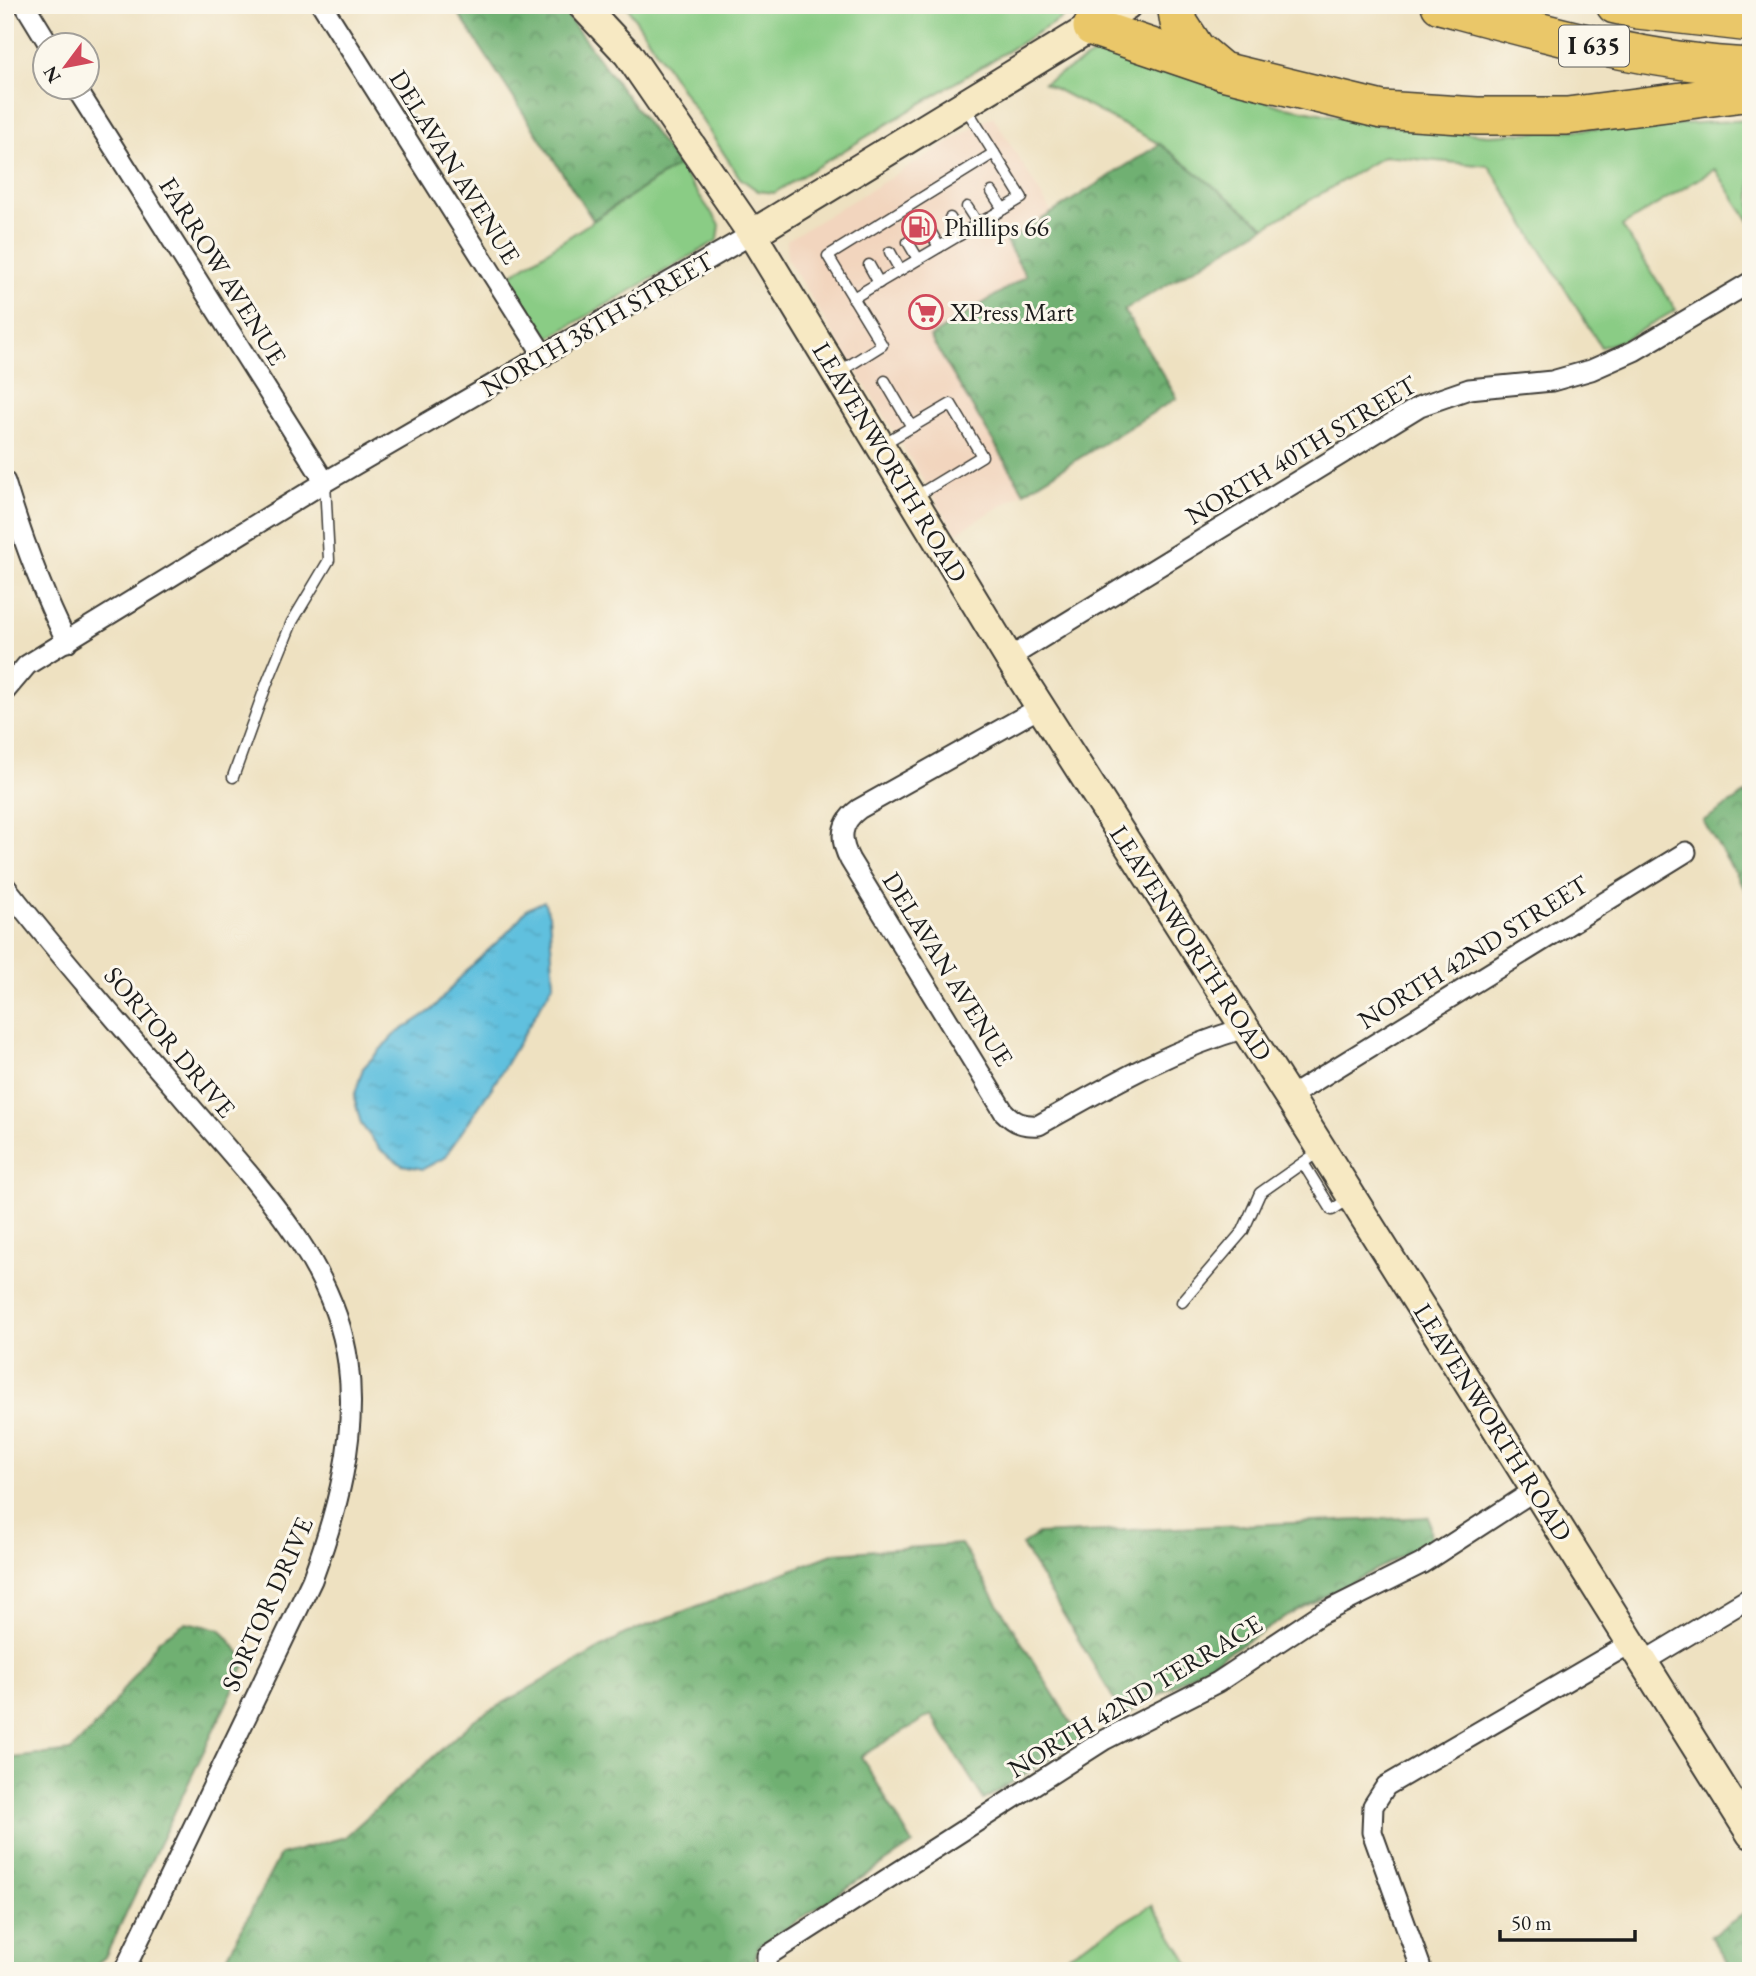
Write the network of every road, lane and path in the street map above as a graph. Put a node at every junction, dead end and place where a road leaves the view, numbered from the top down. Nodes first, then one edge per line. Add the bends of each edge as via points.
1 (25, 5) edge
2 (322, 5) edge
3 (582, 5) edge
4 (606, 5) edge
5 (1127, 5) edge
6 (1176, 5) edge
7 (1440, 5) edge
8 (1615, 5) edge
9 (1751, 23) edge
10 (1091, 27) junction
11 (41, 32) edge
12 (628, 54) junction
13 (1751, 67) edge
14 (1222, 71) junction
15 (1751, 92) edge
16 (85, 102) edge
17 (964, 105) junction
18 (994, 153) junction
19 (976, 164) junction
20 (982, 175) dead end
21 (933, 190) junction
22 (992, 192) dead end
23 (939, 201) dead end
24 (967, 207) dead end
25 (1003, 209) junction
26 (950, 218) dead end
27 (978, 224) junction
28 (929, 229) dead end
29 (752, 234) junction
30 (960, 234) junction
31 (908, 242) dead end
32 (939, 247) junction
33 (890, 252) dead end
34 (918, 260) junction
35 (869, 265) dead end
36 (900, 270) junction
37 (879, 282) junction
38 (1751, 282) edge
39 (853, 298) junction
40 (544, 356) junction
41 (837, 373) junction
42 (885, 381) dead end
43 (912, 427) junction
44 (881, 446) junction
45 (5, 482) edge
46 (325, 482) junction
47 (912, 498) junction
48 (66, 642) junction
49 (1009, 658) junction
50 (7, 686) edge
51 (1041, 707) junction
52 (233, 777) dead end
53 (1686, 852) dead end
54 (5, 886) edge
55 (1245, 1028) junction
56 (1289, 1097) junction
57 (1312, 1156) junction
58 (1182, 1302) dead end
59 (1535, 1490) junction
60 (1751, 1597) edge
61 (1637, 1652) junction
62 (1751, 1834) edge
63 (767, 1963) edge
64 (124, 1971) edge
65 (1420, 1971) edge

1 - 11 street
2 - 40 street, DELAVAN AVENUE
3 - 12 main road, LEAVENWORTH ROAD
4 - 12 main road, LEAVENWORTH ROAD
5 - 10 main road, NORTH 38TH STREET
6 - 14 highway via 1179,23 1196,49
7 - 13 highway, I 635 via 1583,44
8 - 9 highway, I 635
10 - 14 highway
10 - 17 main road, NORTH 38TH STREET
12 - 29 main road, LEAVENWORTH ROAD
14 - 15 highway via 1382,110 1477,116 1567,116
16 - 46 street, FARROW AVENUE
17 - 18 lane
17 - 29 main road, NORTH 38TH STREET
18 - 19 lane
18 - 25 lane via 1022,198
19 - 20 lane
19 - 21 lane via 953,184
21 - 23 lane
21 - 39 lane via 895,221 828,256
22 - 25 lane
24 - 27 lane
25 - 27 lane
26 - 30 lane
27 - 30 lane
28 - 32 lane
29 - 40 street, NORTH 38TH STREET
29 - 41 main road, LEAVENWORTH ROAD
30 - 32 lane
31 - 34 lane
32 - 34 lane
33 - 36 lane
34 - 36 lane
35 - 37 lane
36 - 37 lane
37 - 39 lane
38 - 49 street, NORTH 40TH STREET via 1634,351 1591,370 1552,381 1469,389 1412,410
39 - 41 lane via 882,345
40 - 46 street, NORTH 38TH STREET
41 - 44 main road, LEAVENWORTH ROAD
42 - 43 lane
43 - 44 lane
43 - 47 lane via 951,404 982,456
44 - 47 main road, LEAVENWORTH ROAD
45 - 48 street via 39,584
46 - 48 street, NORTH 38TH STREET
46 - 52 lane via 329,560 292,622
47 - 49 main road, LEAVENWORTH ROAD
48 - 50 street via 27,665
49 - 51 main road, LEAVENWORTH ROAD
51 - 55 main road, LEAVENWORTH ROAD
51 - 55 street, DELAVAN AVENUE via 859,809 849,816 842,832 850,860 1004,1112 1014,1122 1039,1125 1149,1064
53 - 56 street, NORTH 42ND STREET
54 - 64 street, SORTOR DRIVE via 272,1202 326,1291 349,1371 344,1472 332,1526 312,1580
55 - 56 main road, LEAVENWORTH ROAD
56 - 57 main road, LEAVENWORTH ROAD
57 - 58 lane via 1260,1193 1243,1231
57 - 59 main road, LEAVENWORTH ROAD via 1352,1197
59 - 61 main road, LEAVENWORTH ROAD
59 - 63 street, NORTH 42ND TERRACE via 1421,1564 1319,1615 1218,1682 1104,1740
60 - 61 street
61 - 62 main road, LEAVENWORTH ROAD
61 - 65 street via 1386,1786 1373,1806 1372,1832

